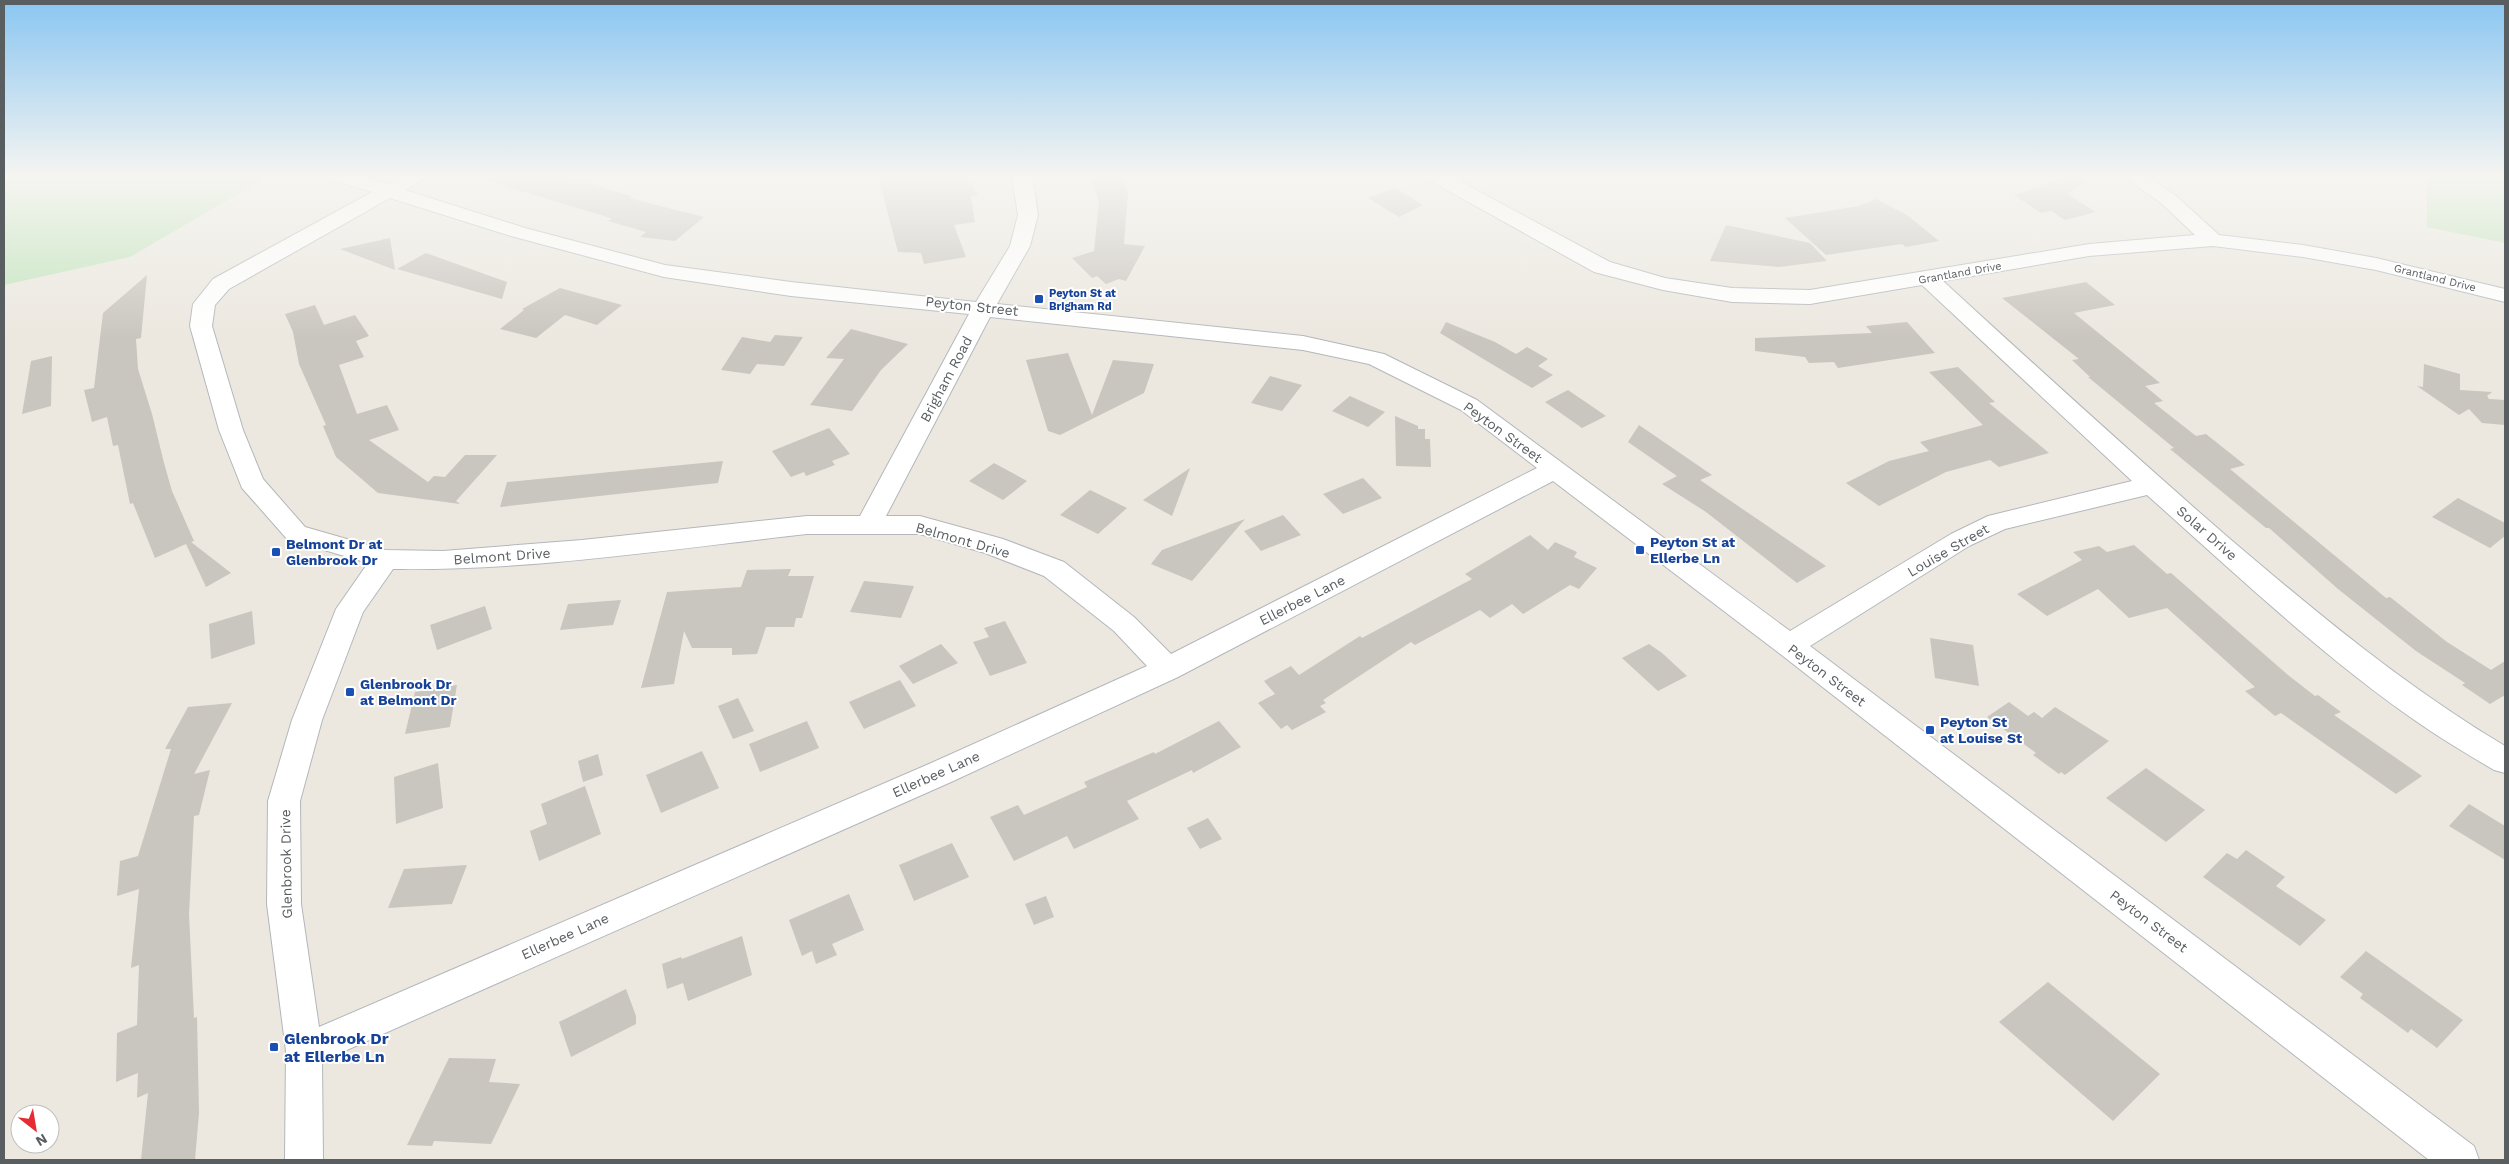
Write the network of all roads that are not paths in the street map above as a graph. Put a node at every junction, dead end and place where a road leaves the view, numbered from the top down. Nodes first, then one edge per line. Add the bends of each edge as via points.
1 (317, 230) edge
2 (513, 230) edge
3 (1024, 230) edge
4 (1535, 230) edge
5 (2202, 230) edge
6 (2213, 240) junction
7 (1928, 279) junction
8 (2505, 295) edge
9 (984, 307) junction
10 (1555, 469) junction
11 (2152, 484) junction
12 (868, 524) junction
13 (385, 559) junction
14 (1789, 645) junction
15 (1168, 669) junction
16 (2505, 762) edge
17 (304, 1051) junction
18 (304, 1160) edge
19 (2460, 1160) edge

1 - 13 street, Belmont Drive via 221,284 204,304 201,326 231,430 251,482 296,533
2 - 9 street, Peyton Street via 664,271 792,288
3 - 9 street, Brigham Road via 1020,246
4 - 7 street, Grantland Drive via 1595,263 1663,284 1732,295 1810,298
5 - 6 street
6 - 7 street, Grantland Drive via 2089,250
6 - 8 street, Grantland Drive via 2376,264
7 - 11 street, Solar Drive
9 - 10 street, Peyton Street via 1303,343 1376,359 1469,405
9 - 12 street, Brigham Road
10 - 14 street, Peyton Street
10 - 15 street, Ellerbee Lane
11 - 14 street, Louise Street via 1997,522 1960,540
11 - 16 street, Solar Drive via 2298,613 2390,686
12 - 13 street, Belmont Drive via 807,525 510,556
12 - 15 street, Belmont Drive via 920,525 994,546 1054,569 1124,624
13 - 17 street, Glenbrook Drive via 350,609 307,720 284,800 284,904
14 - 19 street, Peyton Street
15 - 17 street, Ellerbee Lane via 940,773
17 - 18 street, Glenbrook Drive

